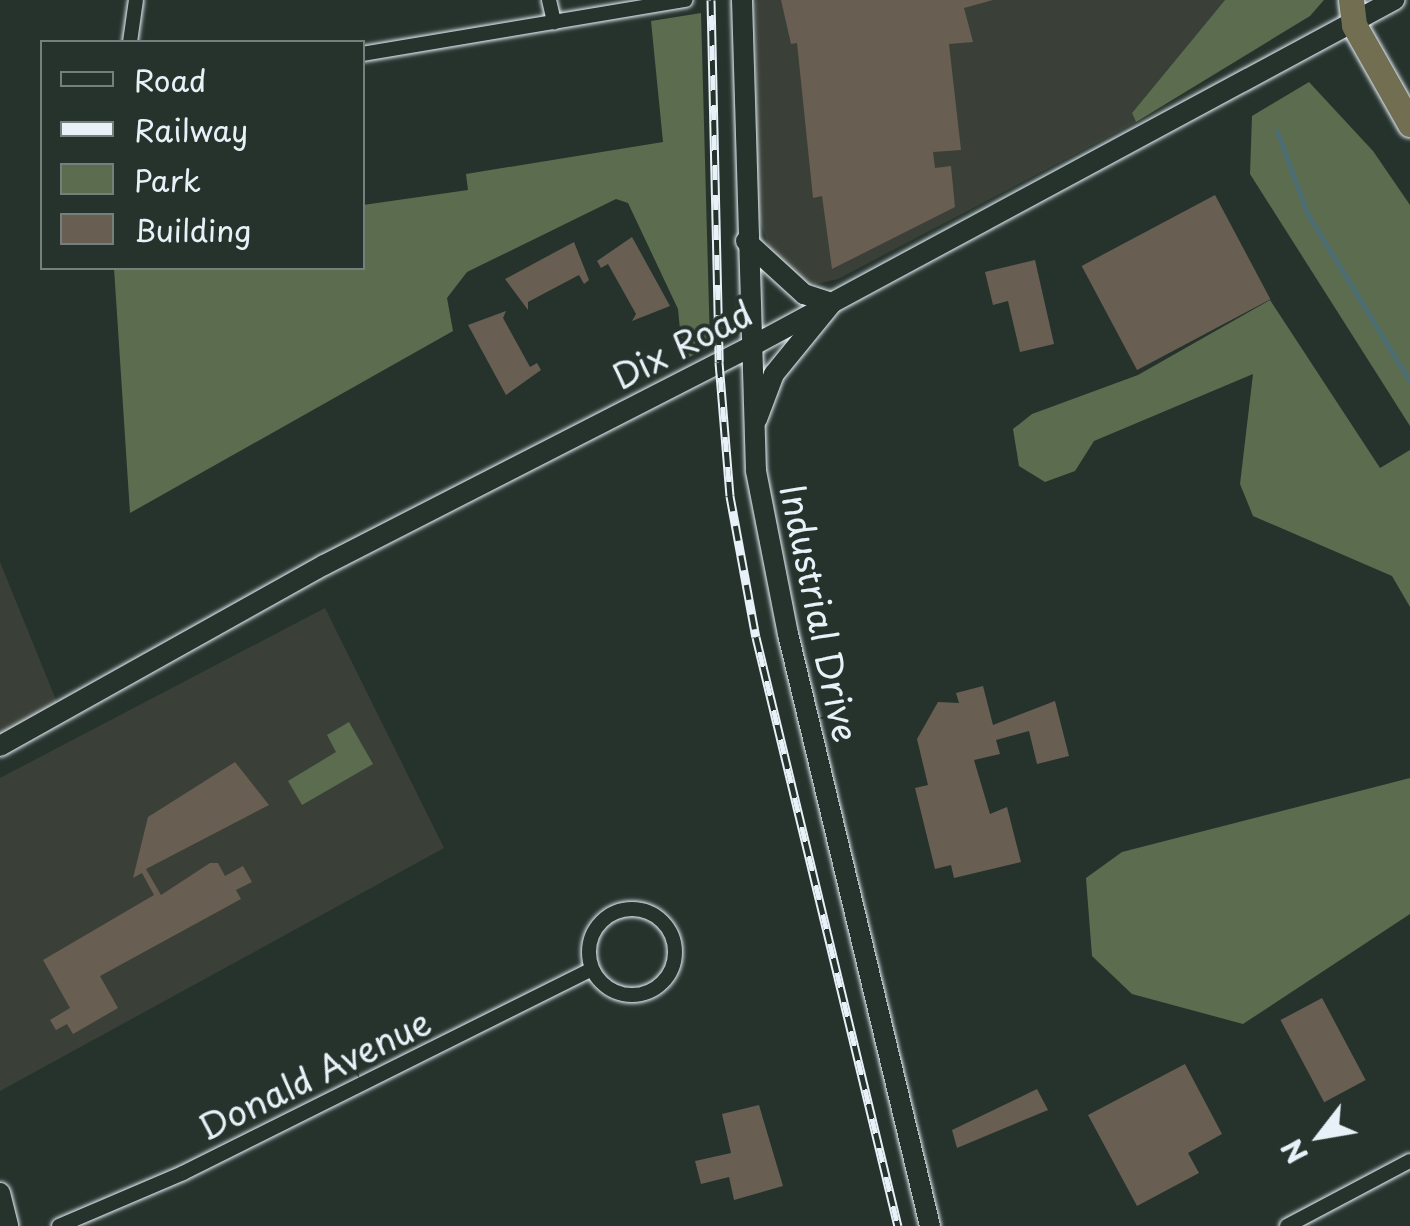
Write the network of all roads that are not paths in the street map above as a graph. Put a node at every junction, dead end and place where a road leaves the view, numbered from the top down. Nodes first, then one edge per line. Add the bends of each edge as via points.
1 (136, 0) edge
2 (549, 0) edge
3 (686, 0) edge
4 (742, 0) edge
5 (1394, 0) edge
6 (1353, 12) edge
7 (554, 22) junction
8 (130, 40) edge
9 (365, 54) edge
10 (1410, 124) edge
11 (746, 241) junction
12 (832, 303) junction
13 (750, 346) junction
14 (754, 428) junction
15 (0, 746) edge
16 (592, 969) junction
17 (1410, 1161) edge
18 (0, 1193) edge
19 (8, 1226) edge
20 (59, 1226) edge
21 (930, 1226) edge
22 (1287, 1226) edge

1 - 8 street
2 - 7 street
3 - 7 street
4 - 11 main road, Industrial Drive
5 - 6 main road, Dix Road
6 - 10 highway
6 - 12 main road, Dix Road
7 - 9 street
11 - 12 main road via 804,294
11 - 13 main road, Industrial Drive
12 - 13 main road, Dix Road
12 - 14 main road via 774,374
13 - 14 main road, Industrial Drive
13 - 15 main road, Dix Road via 324,564
14 - 21 main road, Industrial Drive via 788,634
16 - 16 street via 623,994 650,991 675,960 671,933 640,909 614,912 594,930
16 - 20 street, Donald Avenue via 183,1173
17 - 22 street
18 - 19 main road

